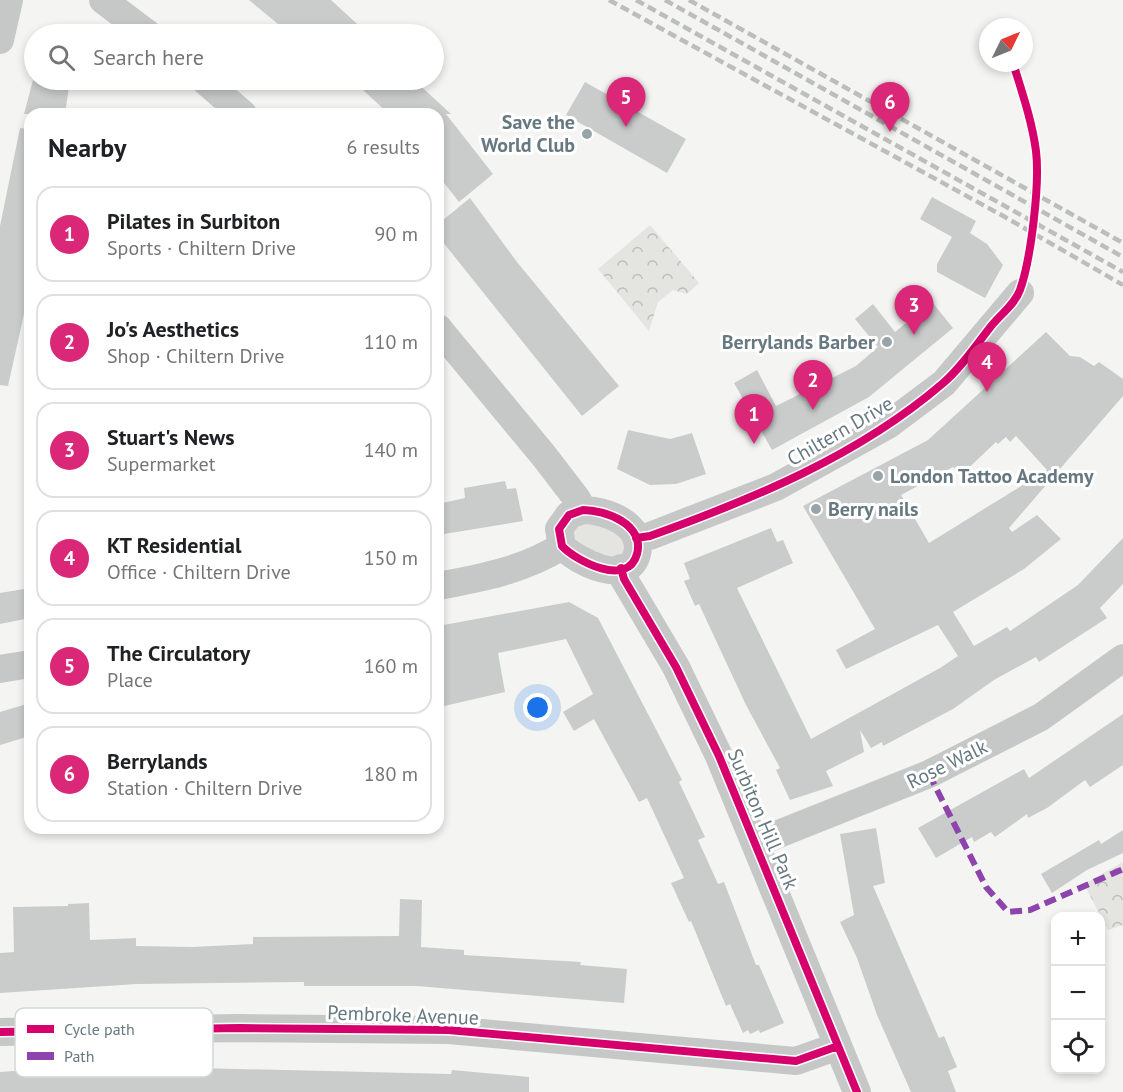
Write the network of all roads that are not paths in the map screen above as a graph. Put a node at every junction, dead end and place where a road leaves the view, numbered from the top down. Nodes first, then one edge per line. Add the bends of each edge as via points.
1 (103, 0) edge
2 (135, 24) edge
3 (215, 90) edge
4 (236, 108) edge
5 (1020, 293) dead end
6 (444, 335) edge
7 (583, 510) junction
8 (636, 538) junction
9 (561, 546) junction
10 (621, 568) junction
11 (444, 585) edge
12 (1123, 657) edge
13 (24, 665) edge
14 (0, 669) edge
15 (756, 843) junction
16 (213, 1028) edge
17 (0, 1032) edge
18 (15, 1032) edge
19 (838, 1046) junction
20 (857, 1092) edge

1 - 2 street
3 - 4 street
5 - 8 street, Chiltern Drive via 944,383 888,426 776,487
6 - 7 street via 544,456
7 - 8 street via 621,520
7 - 9 street via 569,515 564,522 560,529
8 - 10 street via 637,554
9 - 10 street via 587,565 603,570
9 - 11 street via 510,571
10 - 15 street, Surbiton Hill Park via 676,667
12 - 15 street, Rose Walk via 1041,717 939,769
13 - 14 street
15 - 19 street, Surbiton Hill Park
16 - 19 street, Pembroke Avenue via 448,1030 796,1060
17 - 18 street, Pembroke Avenue
19 - 20 street, Surbiton Hill Park

